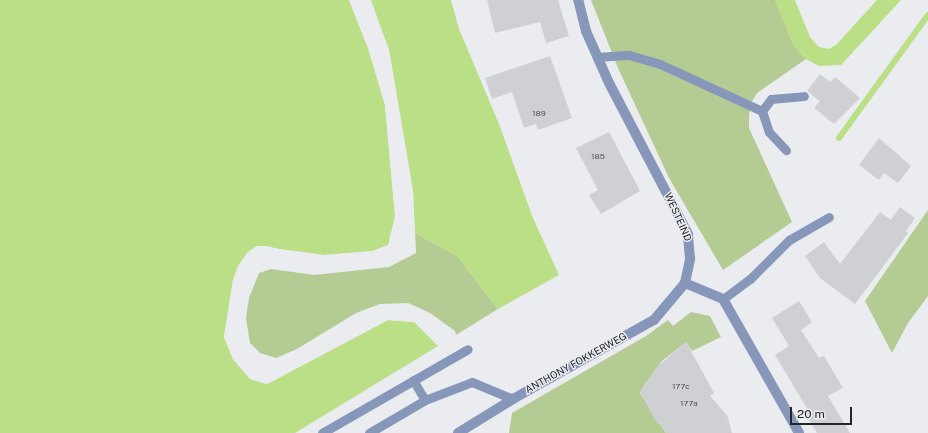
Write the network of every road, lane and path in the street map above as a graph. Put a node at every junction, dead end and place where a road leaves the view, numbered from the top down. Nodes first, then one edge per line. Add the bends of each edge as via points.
1 (578, 0) edge
2 (597, 57) junction
3 (804, 96) dead end
4 (762, 111) junction
5 (786, 150) dead end
6 (829, 217) dead end
7 (685, 283) junction
8 (722, 300) junction
9 (468, 349) dead end
10 (413, 380) junction
11 (513, 398) junction
12 (426, 400) junction
13 (322, 433) edge
14 (369, 433) edge
15 (458, 433) edge
16 (799, 433) edge

1 - 2 street, WESTEIND
2 - 4 lane via 629,55 660,64
2 - 7 street, WESTEIND via 688,234 690,259
3 - 4 lane via 772,99
4 - 5 lane via 769,132
6 - 8 lane via 789,240 750,279
7 - 8 street
7 - 11 street, ANTHONY FOKKERWEG via 654,320
8 - 16 street
9 - 10 lane
10 - 12 lane
10 - 13 lane
11 - 12 lane via 472,382
11 - 15 street, ANTHONY FOKKERWEG
12 - 14 lane

